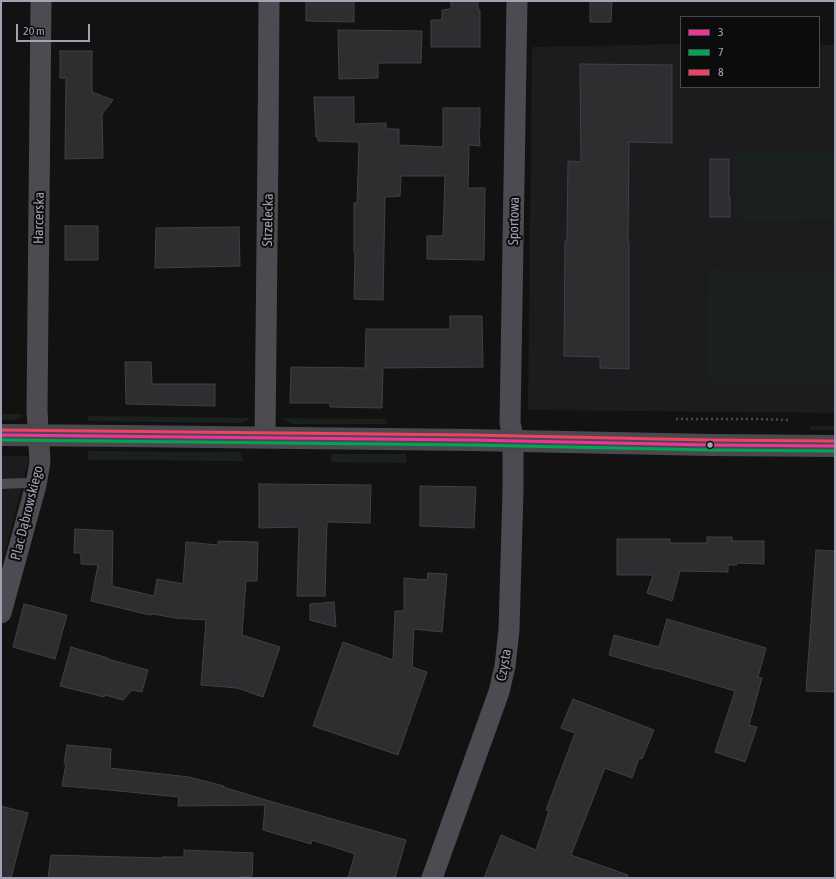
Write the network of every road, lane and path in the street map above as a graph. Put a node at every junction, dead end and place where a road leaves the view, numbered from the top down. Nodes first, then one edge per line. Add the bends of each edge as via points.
1 (41, 1) edge
2 (269, 1) edge
3 (517, 1) edge
4 (1, 435) edge
5 (39, 435) junction
6 (265, 438) junction
7 (513, 441) junction
8 (835, 446) edge
9 (1, 484) edge
10 (36, 485) junction
11 (1, 612) edge
12 (432, 878) edge

1 - 5 street, Harcerska via 37,411
2 - 6 street, Strzelecka
3 - 7 street, Sportowa via 510,423
4 - 5 main road
5 - 6 main road
5 - 10 street, Plac Dąbrowskiego via 40,462
6 - 7 main road
7 - 8 main road
7 - 12 street, Czysta via 510,609 504,666 499,692
9 - 10 lane
10 - 11 street, Plac Dąbrowskiego

